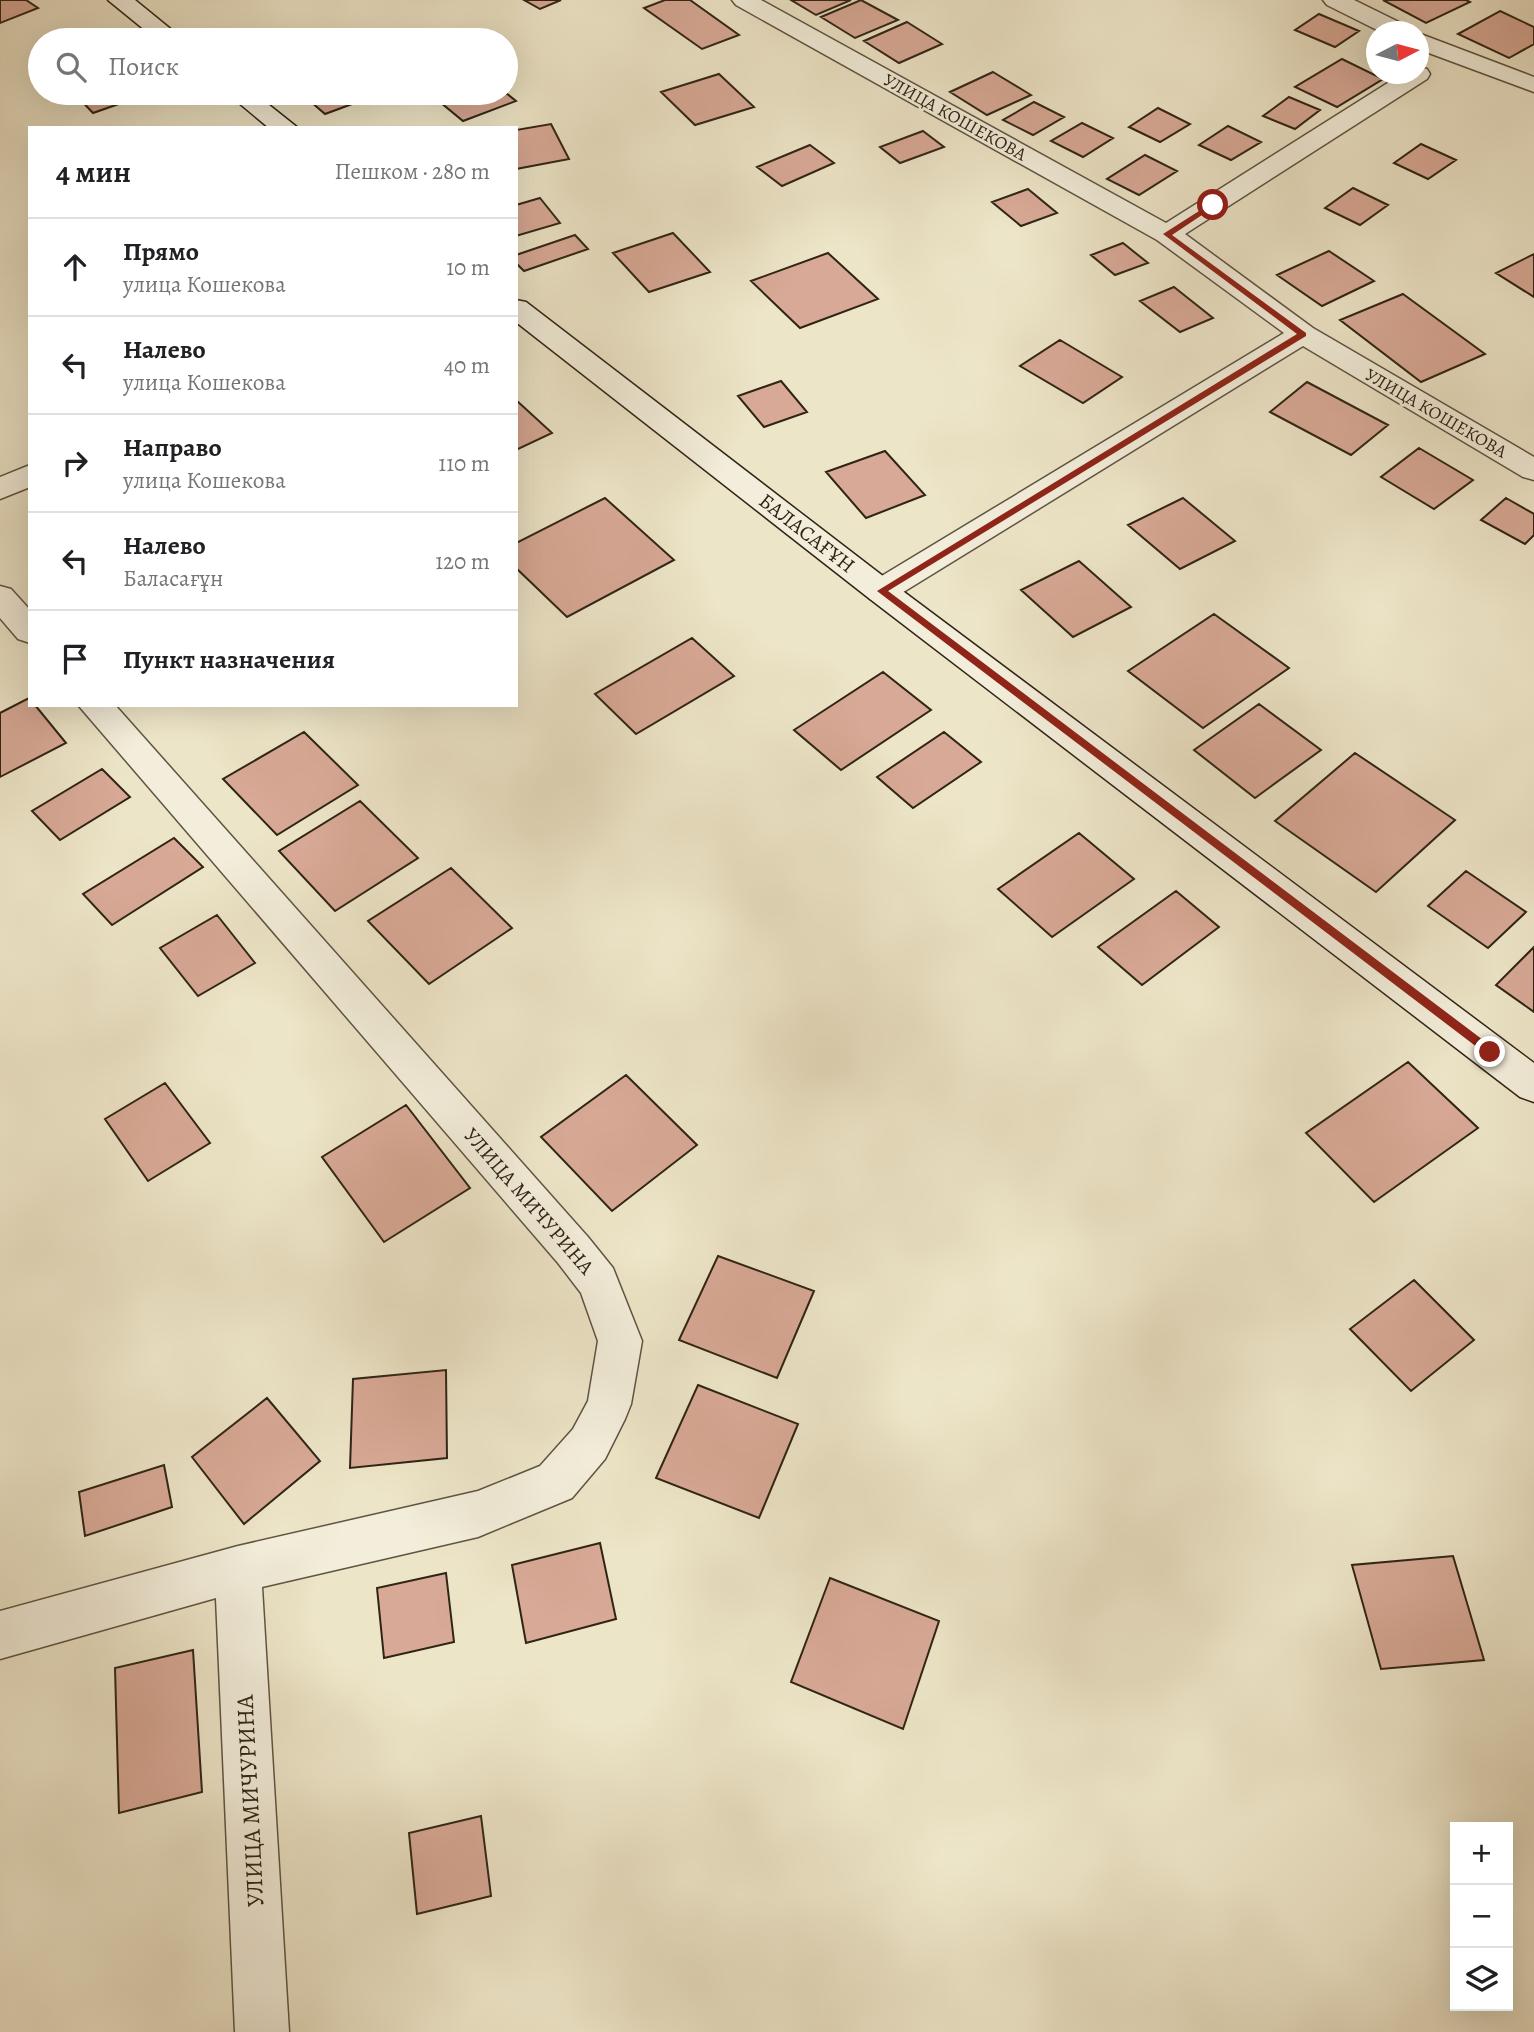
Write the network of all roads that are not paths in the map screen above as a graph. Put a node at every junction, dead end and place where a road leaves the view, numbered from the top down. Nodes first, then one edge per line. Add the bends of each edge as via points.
1 (120, 0) edge
2 (744, 0) edge
3 (1335, 0) edge
4 (1378, 21) edge
5 (156, 28) edge
6 (1429, 45) edge
7 (1449, 54) junction
8 (1429, 66) edge
9 (1401, 84) edge
10 (1534, 85) edge
11 (255, 105) edge
12 (282, 126) edge
13 (1167, 234) junction
14 (518, 310) edge
15 (1303, 334) junction
16 (1534, 470) edge
17 (28, 476) edge
18 (0, 489) edge
19 (881, 591) junction
20 (0, 597) edge
21 (28, 629) edge
22 (97, 707) edge
23 (1534, 1085) edge
24 (237, 1569) junction
25 (0, 1634) edge
26 (262, 2032) edge

1 - 5 street
2 - 13 street, УЛИЦА КОШЕКОВА
3 - 4 street
6 - 7 street
7 - 8 street
7 - 10 street
9 - 13 street
11 - 12 street
13 - 15 street, УЛИЦА КОШЕКОВА
14 - 19 street, БАЛАСАҒҰН
15 - 16 street, УЛИЦА КОШЕКОВА
15 - 19 street
17 - 18 street
19 - 23 street, БАЛАСАҒҰН
20 - 21 street
22 - 24 street, УЛИЦА МИЧУРИНА via 573,1250 598,1282 620,1341 609,1404 589,1444 556,1482 478,1514
24 - 25 street, УЛИЦА МИЧУРИНА
24 - 26 street, УЛИЦА МИЧУРИНА

